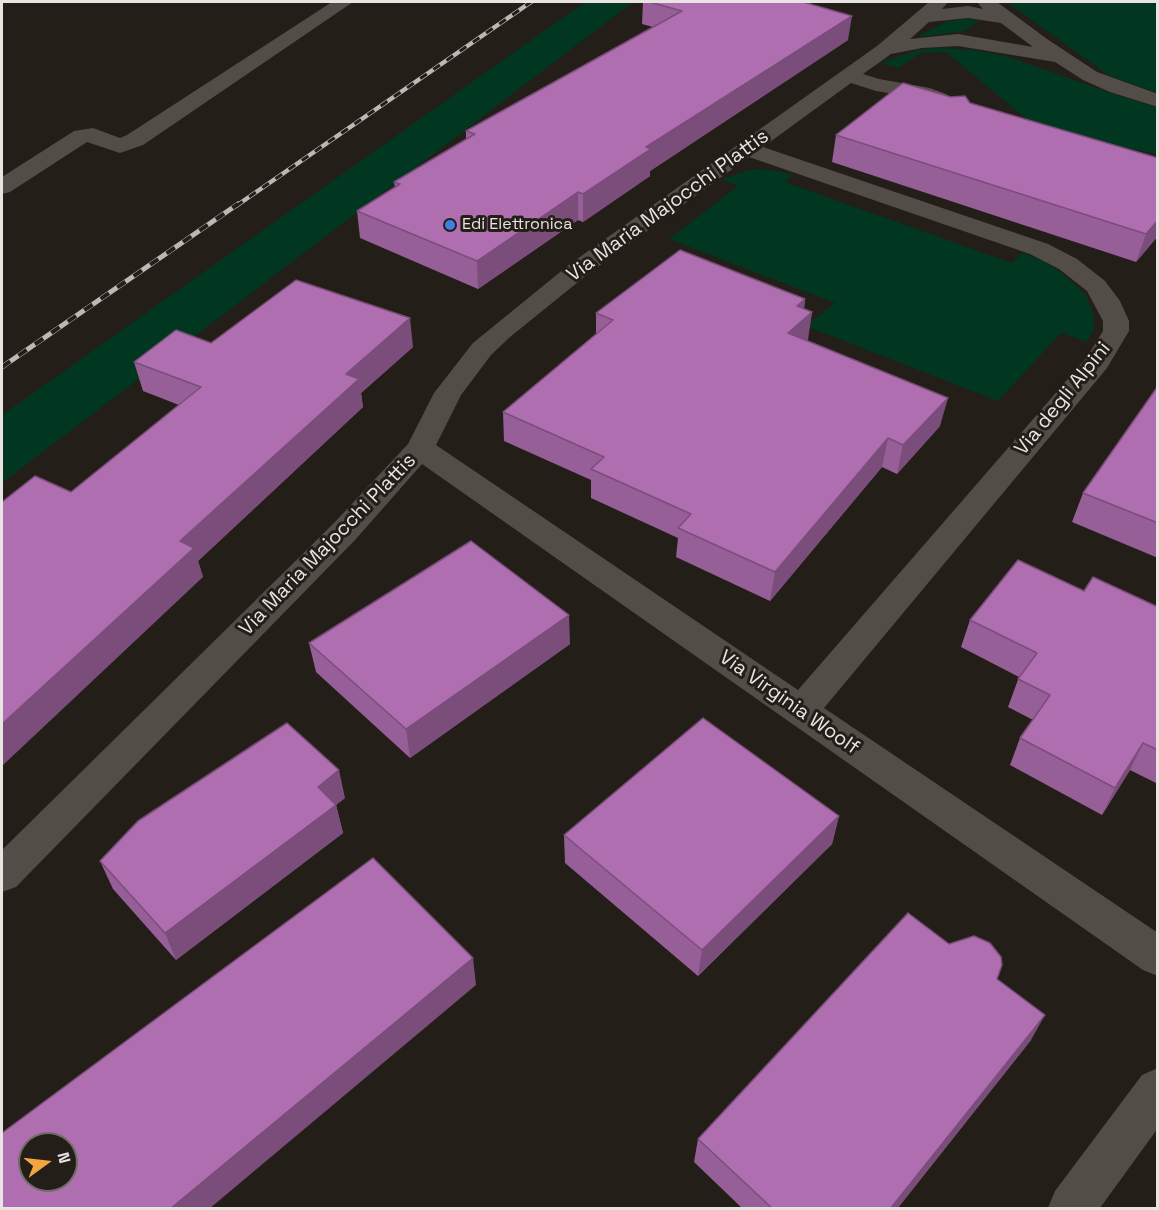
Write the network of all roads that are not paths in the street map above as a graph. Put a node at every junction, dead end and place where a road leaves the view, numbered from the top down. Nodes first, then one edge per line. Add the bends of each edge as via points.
1 (344, 2) edge
2 (939, 2) edge
3 (986, 2) edge
4 (924, 17) junction
5 (1008, 18) junction
6 (958, 40) junction
7 (884, 50) junction
8 (1067, 62) junction
9 (848, 76) junction
10 (1158, 101) edge
11 (956, 105) edge
12 (746, 149) junction
13 (2, 187) edge
14 (420, 448) junction
15 (801, 711) junction
16 (2, 875) edge
17 (1158, 957) edge
18 (1158, 1090) edge
19 (1072, 1209) edge

1 - 13 street via 135,140 120,146 93,135 82,136
2 - 4 street, Via Maria Majocchi Plattis
3 - 5 street
4 - 5 street via 968,12
4 - 7 street, Via Maria Majocchi Plattis
5 - 6 street, Via Maria Majocchi Plattis via 994,30
5 - 8 street
6 - 7 street, Via Maria Majocchi Plattis
6 - 8 street, Via Maria Majocchi Plattis via 1008,47
7 - 9 street, Via Maria Majocchi Plattis
8 - 10 street via 1117,88
9 - 11 street via 923,92
9 - 12 street, Via Maria Majocchi Plattis
12 - 14 street, Via Maria Majocchi Plattis via 501,330 448,393
12 - 15 street, Via degli Alpini via 1039,249 1068,264 1096,286 1116,321 1112,341 1097,362
14 - 15 street, Via Virginia Woolf
14 - 16 street, Via Maria Majocchi Plattis via 344,532
15 - 17 street, Via Virginia Woolf
18 - 19 street

